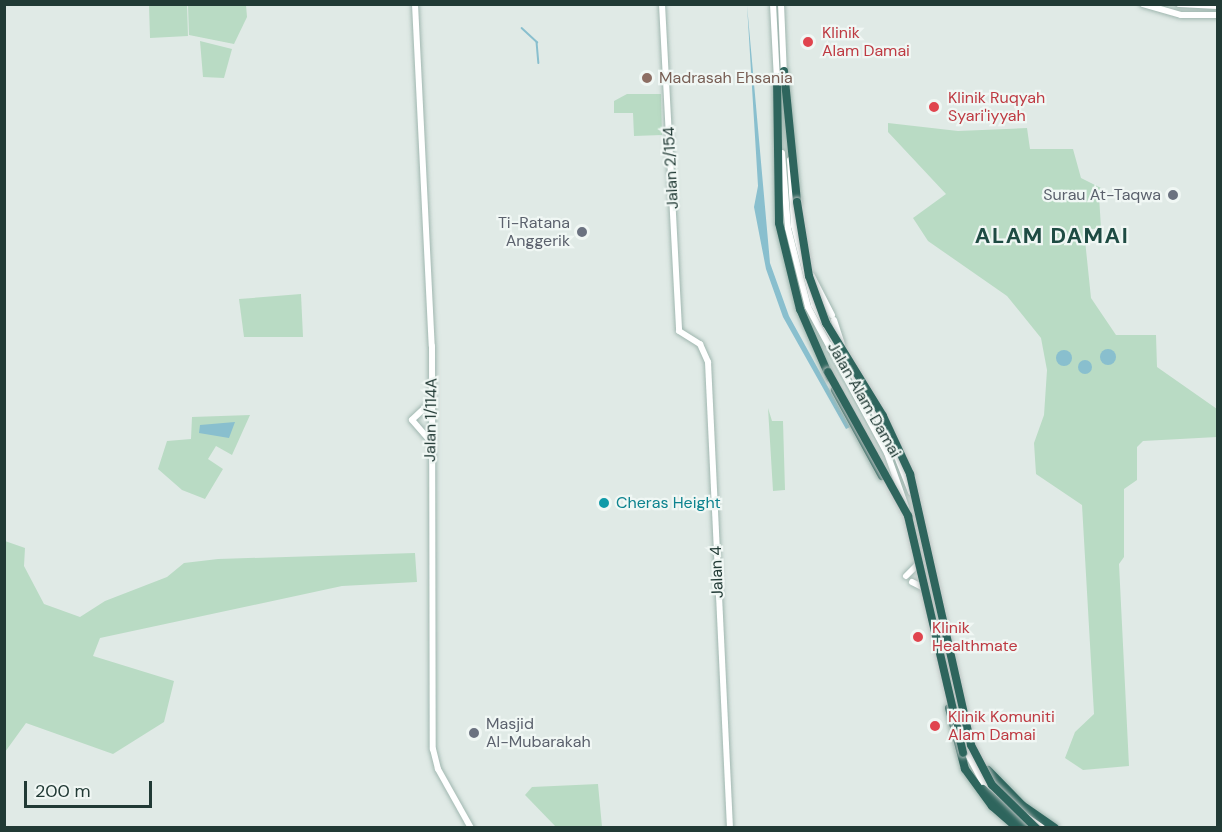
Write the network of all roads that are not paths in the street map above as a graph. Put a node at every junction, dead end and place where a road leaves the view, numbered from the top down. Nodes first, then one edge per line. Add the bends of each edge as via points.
1 (415, 4) edge
2 (662, 4) edge
3 (773, 4) edge
4 (781, 4) edge
5 (1143, 4) edge
6 (1179, 4) edge
7 (1218, 6) edge
8 (1218, 15) edge
9 (784, 71) junction
10 (777, 77) junction
11 (801, 261) junction
12 (679, 331) joint
13 (828, 372) junction
14 (855, 384) junction
15 (431, 401) junction
16 (431, 442) junction
17 (920, 559) junction
18 (906, 576) dead end
19 (912, 582) dead end
20 (928, 596) junction
21 (954, 688) junction
22 (1050, 827) edge
23 (471, 828) edge
24 (730, 828) edge
25 (1017, 828) edge
26 (1027, 828) edge
27 (1035, 828) edge

1 - 15 main road, Jalan 1/114A
2 - 12 main road, Jalan 2/154
3 - 10 main road, Jalan Alam Damai
4 - 9 main road, Jalan Alam Damai
5 - 8 main road via 1181,15
6 - 7 main road
9 - 11 main road, Jalan Alam Damai
9 - 21 highway, bridge via 809,276 826,323 887,424 910,474
10 - 13 highway via 777,199 800,309
10 - 17 main road, Jalan Alam Damai via 788,228 802,288 817,330 887,453
11 - 14 main road via 833,318
11 - 14 main road, Jalan Alam Damai via 814,306
12 - 24 main road, Jalan 4 via 700,344 708,362
13 - 25 highway, bridge via 903,517 958,755 977,788
13 - 26 highway, bridge via 908,516 969,769
14 - 22 main road, Jalan Alam Damai via 907,481 976,762 1006,798
15 - 16 main road, Jalan 1/114A
15 - 16 main road via 412,420
16 - 23 main road, Jalan 1/114A via 433,749 438,768
17 - 18 main road via 916,571
17 - 20 main road, Jalan Alam Damai
19 - 20 main road via 922,585
20 - 27 main road, Jalan Alam Damai via 971,767 1001,803
21 - 22 highway, bridge via 993,779
21 - 27 highway, bridge via 978,764

